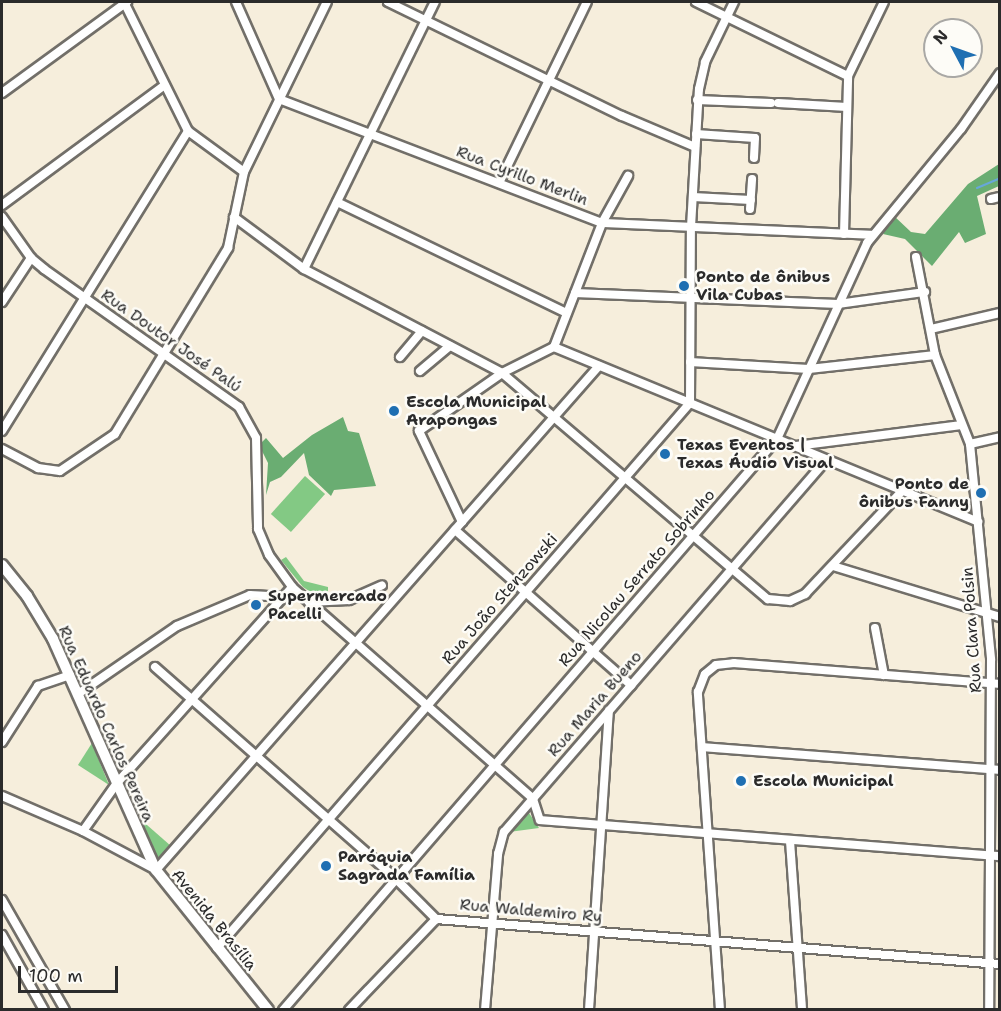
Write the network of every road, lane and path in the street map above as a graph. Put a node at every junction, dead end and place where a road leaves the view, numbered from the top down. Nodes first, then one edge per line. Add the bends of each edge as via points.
1 (125, 2) edge
2 (236, 2) edge
3 (327, 2) edge
4 (388, 2) edge
5 (435, 2) edge
6 (587, 2) edge
7 (696, 2) edge
8 (734, 2) edge
9 (884, 2) edge
10 (727, 16) junction
11 (426, 20) junction
12 (999, 73) edge
13 (848, 76) junction
14 (549, 80) junction
15 (165, 85) junction
16 (2, 93) edge
17 (279, 99) junction
18 (697, 100) junction
19 (847, 107) junction
20 (188, 131) junction
21 (370, 134) junction
22 (696, 134) junction
23 (695, 147) junction
24 (754, 158) dead end
25 (244, 171) junction
26 (628, 176) dead end
27 (752, 179) dead end
28 (499, 183) junction
29 (693, 197) junction
30 (337, 202) junction
31 (2, 205) edge
32 (2, 217) edge
33 (234, 217) junction
34 (602, 223) junction
35 (691, 227) junction
36 (844, 234) junction
37 (872, 236) junction
38 (916, 257) dead end
39 (31, 258) junction
40 (304, 269) junction
41 (925, 292) junction
42 (575, 293) junction
43 (691, 298) junction
44 (84, 299) junction
45 (2, 302) edge
46 (838, 304) junction
47 (567, 313) junction
48 (999, 313) edge
49 (931, 328) junction
50 (422, 331) junction
51 (450, 346) junction
52 (554, 347) junction
53 (165, 353) junction
54 (935, 355) junction
55 (400, 357) dead end
56 (690, 362) junction
57 (599, 366) junction
58 (809, 369) junction
59 (420, 371) dead end
60 (502, 373) junction
61 (690, 403) junction
62 (554, 417) junction
63 (962, 425) junction
64 (2, 431) edge
65 (999, 437) edge
66 (777, 439) junction
67 (970, 444) junction
68 (795, 447) junction
69 (4, 453) edge
70 (826, 460) junction
71 (625, 478) junction
72 (902, 491) junction
73 (462, 522) junction
74 (978, 522) junction
75 (454, 530) junction
76 (693, 536) junction
77 (2, 565) edge
78 (832, 566) junction
79 (732, 569) junction
80 (382, 585) dead end
81 (292, 587) junction
82 (526, 593) junction
83 (283, 597) junction
84 (309, 602) junction
85 (987, 613) junction
86 (999, 617) edge
87 (875, 628) dead end
88 (356, 643) junction
89 (593, 652) junction
90 (155, 667) dead end
91 (70, 675) junction
92 (884, 675) junction
93 (996, 684) edge
94 (631, 686) junction
95 (78, 694) junction
96 (192, 699) junction
97 (427, 706) junction
98 (609, 711) junction
99 (2, 742) edge
100 (702, 747) junction
101 (256, 756) junction
102 (495, 765) junction
103 (995, 770) edge
104 (117, 783) junction
105 (2, 796) edge
106 (533, 799) junction
107 (329, 820) junction
108 (601, 827) junction
109 (83, 831) junction
110 (708, 835) junction
111 (790, 841) junction
112 (995, 856) edge
113 (156, 870) junction
114 (396, 879) junction
115 (2, 900) edge
116 (436, 919) junction
117 (492, 923) junction
118 (594, 932) junction
119 (2, 935) edge
120 (715, 941) junction
121 (217, 948) junction
122 (798, 948) junction
123 (995, 963) edge
124 (44, 1010) edge
125 (65, 1010) edge
126 (268, 1010) edge
127 (283, 1010) edge
128 (349, 1010) edge
129 (485, 1010) edge
130 (589, 1010) edge
131 (720, 1010) edge
132 (802, 1010) edge
133 (990, 1010) edge

1 - 15 street
1 - 16 street
2 - 17 street
3 - 17 street
4 - 11 street
5 - 11 street
6 - 14 street
7 - 10 street
8 - 10 street
9 - 13 street
10 - 13 street
10 - 18 street via 705,62
11 - 14 street
11 - 21 street
12 - 37 street, Rua Nicolau Serrato Sobrinho via 961,129
13 - 19 street
14 - 23 street
14 - 28 street
15 - 20 street
15 - 31 street
17 - 21 street, Rua Cyrillo Merlin
17 - 25 street
18 - 19 street
18 - 22 street
19 - 36 street
20 - 25 street
20 - 44 street
21 - 28 street, Rua Cyrillo Merlin
21 - 30 street
22 - 23 street
22 - 24 street via 755,138
23 - 29 street
25 - 33 street
26 - 34 street
27 - 29 street via 751,204
28 - 34 street, Rua Cyrillo Merlin
29 - 35 street
30 - 40 street
30 - 47 street
32 - 39 street, Rua Doutor José Palú
33 - 40 street
33 - 53 street via 228,248
34 - 35 street, Rua Cyrillo Merlin
34 - 42 street
35 - 36 street, Rua Cyrillo Merlin
35 - 43 street
36 - 37 street, Rua Cyrillo Merlin
37 - 46 street, Rua Nicolau Serrato Sobrinho
38 - 41 street, Rua Clara Polsin
39 - 44 street, Rua Doutor José Palú
39 - 45 street
40 - 50 street
41 - 46 street
41 - 49 street, Rua Clara Polsin
42 - 43 street
42 - 47 street
43 - 46 street
43 - 56 street
44 - 53 street, Rua Doutor José Palú
44 - 64 street
46 - 58 street, Rua Nicolau Serrato Sobrinho
47 - 52 street
48 - 49 street
49 - 54 street, Rua Clara Polsin
50 - 51 street
50 - 55 street
51 - 59 street
51 - 60 street
52 - 57 street
52 - 60 street
53 - 69 street via 115,434 68,469 46,471
53 - 81 street, Rua Doutor José Palú via 231,400 250,422 257,446 261,540
54 - 58 street
54 - 63 street, Rua Clara Polsin
56 - 58 street
56 - 61 street
57 - 61 street
57 - 62 street
58 - 66 street, Rua Nicolau Serrato Sobrinho
60 - 62 street
60 - 73 street via 419,431
61 - 66 street
61 - 71 street, Rua João Stenzowski
62 - 71 street
62 - 73 street
63 - 67 street, Rua Clara Polsin
63 - 68 street
65 - 67 street
66 - 68 street
66 - 76 street, Rua Nicolau Serrato Sobrinho
67 - 74 street, Rua Clara Polsin
68 - 70 street
70 - 72 street
70 - 79 street, Rua Maria Bueno
71 - 76 street
71 - 82 street, Rua João Stenzowski
72 - 74 street
72 - 78 street
73 - 75 street
74 - 85 street, Rua Clara Polsin
75 - 82 street
75 - 88 street
76 - 79 street
76 - 89 street, Rua Nicolau Serrato Sobrinho
77 - 91 main road, Rua Eduardo Carlos Pereira via 34,605
78 - 79 street via 805,594 776,601 760,594
78 - 85 street
79 - 94 street, Rua Maria Bueno
80 - 84 street via 349,600
81 - 83 street
81 - 84 street, Rua Doutor José Palú
82 - 89 street
82 - 97 street, Rua João Stenzowski
83 - 95 street via 250,595 177,626
83 - 96 street
84 - 88 street, Rua Doutor José Palú
85 - 86 street
85 - 93 street, Rua Clara Polsin
87 - 92 street
88 - 97 street, Rua Doutor José Palú
88 - 101 street
89 - 94 street
89 - 102 street, Rua Nicolau Serrato Sobrinho
90 - 96 street, Rua Waldemiro Ry
91 - 95 main road, Rua Eduardo Carlos Pereira
91 - 99 street via 38,686
92 - 93 street
92 - 100 street via 734,663 710,669 701,679 698,692
93 - 103 street, Rua Clara Polsin
94 - 98 street, Rua Maria Bueno
95 - 104 main road, Rua Eduardo Carlos Pereira
96 - 101 street, Rua Waldemiro Ry
96 - 104 street
97 - 102 street, Rua Doutor José Palú
97 - 107 street, Rua João Stenzowski
98 - 106 street, Rua Maria Bueno
98 - 108 street
100 - 103 street
100 - 110 street
101 - 107 street, Rua Waldemiro Ry
101 - 113 street
102 - 106 street, Rua Doutor José Palú
102 - 114 street, Rua Nicolau Serrato Sobrinho
103 - 112 street, Rua Clara Polsin
104 - 109 street
104 - 113 main road, Rua Eduardo Carlos Pereira
105 - 109 street, Avenida Brasília
106 - 108 street, Rua Doutor José Palú via 537,816 544,822
106 - 117 street, Rua Maria Bueno via 501,838
107 - 114 street, Rua Waldemiro Ry
107 - 121 street, Rua João Stenzowski
108 - 110 street
108 - 118 street
109 - 113 street, Avenida Brasília
110 - 111 street
110 - 120 street
111 - 112 street
111 - 122 street
112 - 123 street, Rua Clara Polsin
113 - 121 main road, Avenida Brasília
114 - 116 street, Rua Waldemiro Ry
114 - 127 street, Rua Nicolau Serrato Sobrinho
115 - 125 street
116 - 117 street, Rua Waldemiro Ry
116 - 128 street
117 - 118 street, Rua Waldemiro Ry
117 - 129 street, Rua Maria Bueno
118 - 120 street, Rua Waldemiro Ry
118 - 130 street
119 - 124 street
120 - 122 street, Rua Waldemiro Ry
120 - 131 street
121 - 126 main road, Avenida Brasília
122 - 123 street, Rua Waldemiro Ry
122 - 132 street
123 - 133 street, Rua Clara Polsin

